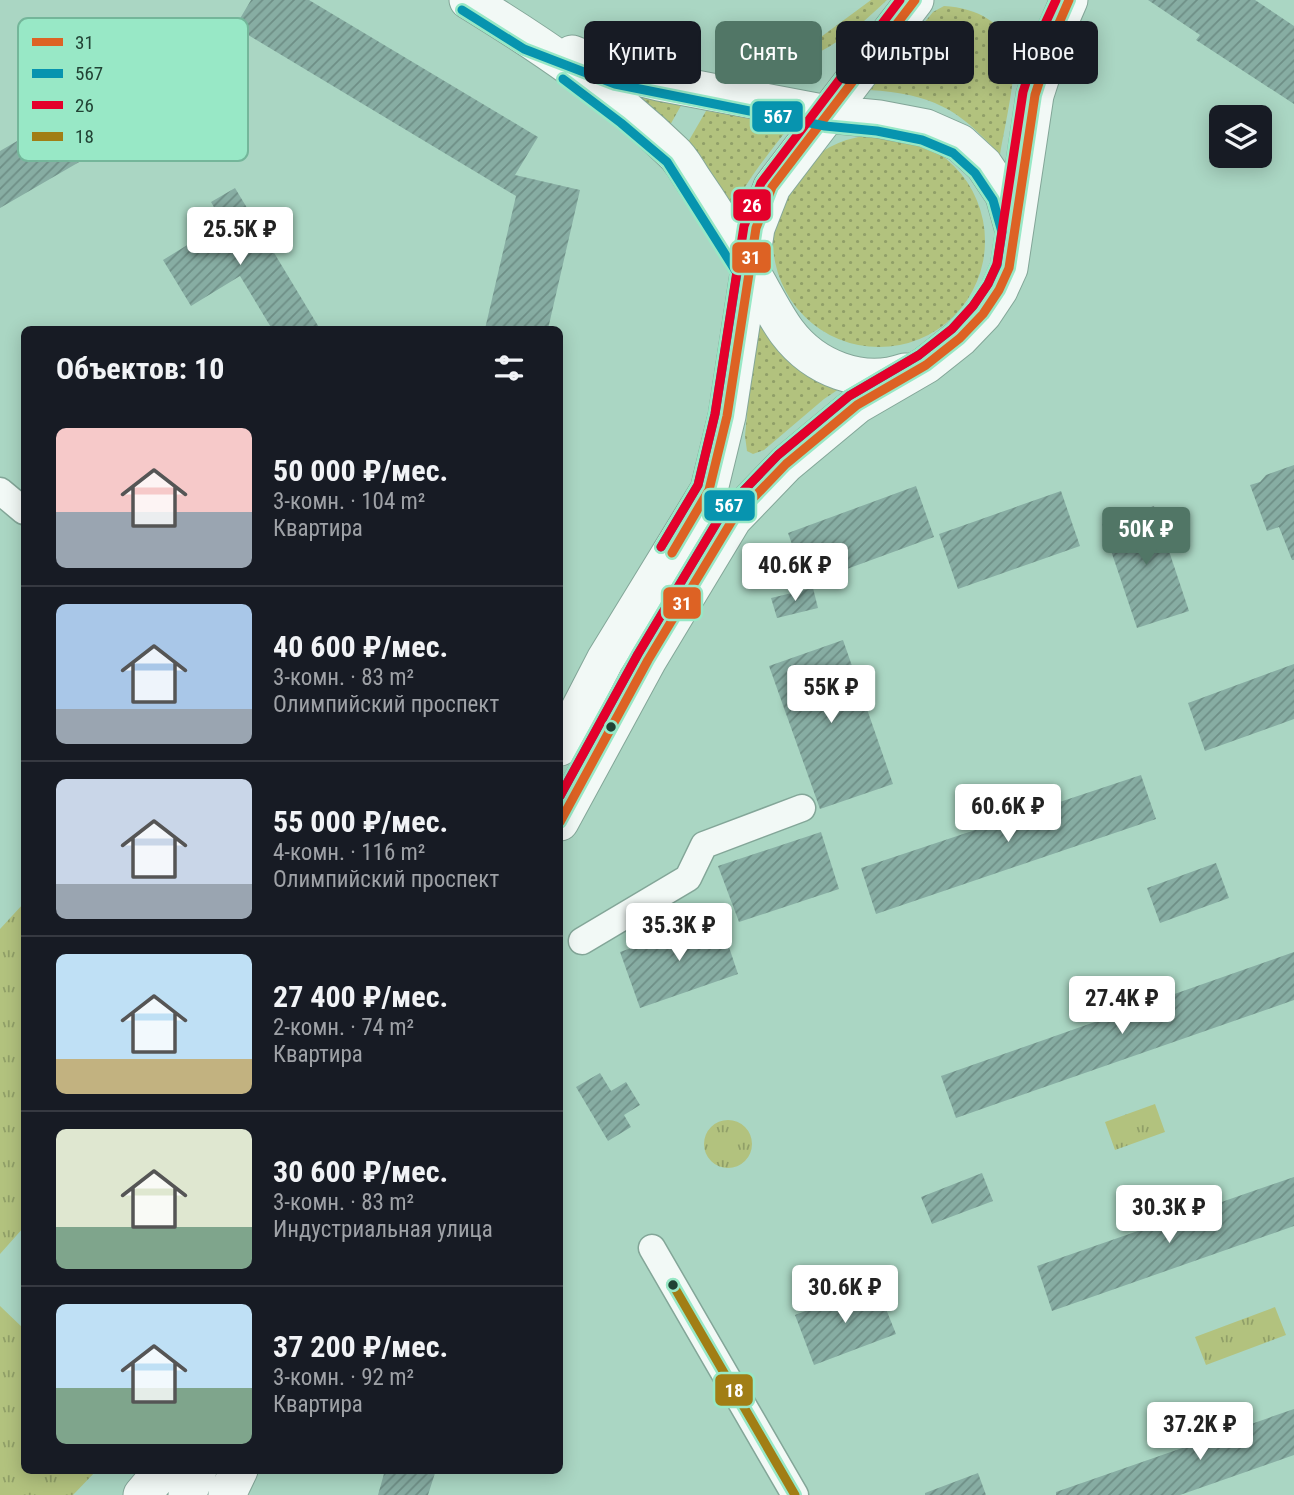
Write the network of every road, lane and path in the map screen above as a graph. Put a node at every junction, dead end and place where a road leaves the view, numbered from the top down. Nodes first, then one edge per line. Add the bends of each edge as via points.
1 (468, 0) edge
2 (915, 0) edge
3 (1069, 0) edge
4 (529, 37) junction
5 (827, 114) junction
6 (1014, 231) junction
7 (750, 270) junction
8 (926, 365) junction
9 (0, 491) edge
10 (21, 508) edge
11 (563, 741) edge
12 (802, 807) dead end
13 (563, 816) edge
14 (582, 941) dead end
15 (652, 1248) dead end
16 (160, 1474) edge
17 (196, 1474) edge
18 (239, 1474) edge
19 (241, 1474) edge
20 (142, 1495) edge
21 (187, 1495) edge
22 (227, 1495) edge
23 (240, 1495) edge
24 (795, 1495) edge

1 - 4 main road
2 - 5 main road
3 - 6 main road via 1035,95
4 - 5 main road via 618,72
4 - 7 main road via 676,154
5 - 6 main road via 926,128 960,143 984,164 1004,195
5 - 7 main road via 772,187 757,228
6 - 8 main road via 1009,268 999,290 960,338
7 - 8 main road via 788,332 812,357 841,372 870,378 888,378
7 - 11 main road via 727,416 709,490 605,660
8 - 13 main road via 857,405 786,464 733,519 648,660
9 - 10 street
12 - 14 street via 704,845 688,878
15 - 24 street
16 - 20 main road
17 - 21 main road
18 - 22 main road
19 - 23 main road

